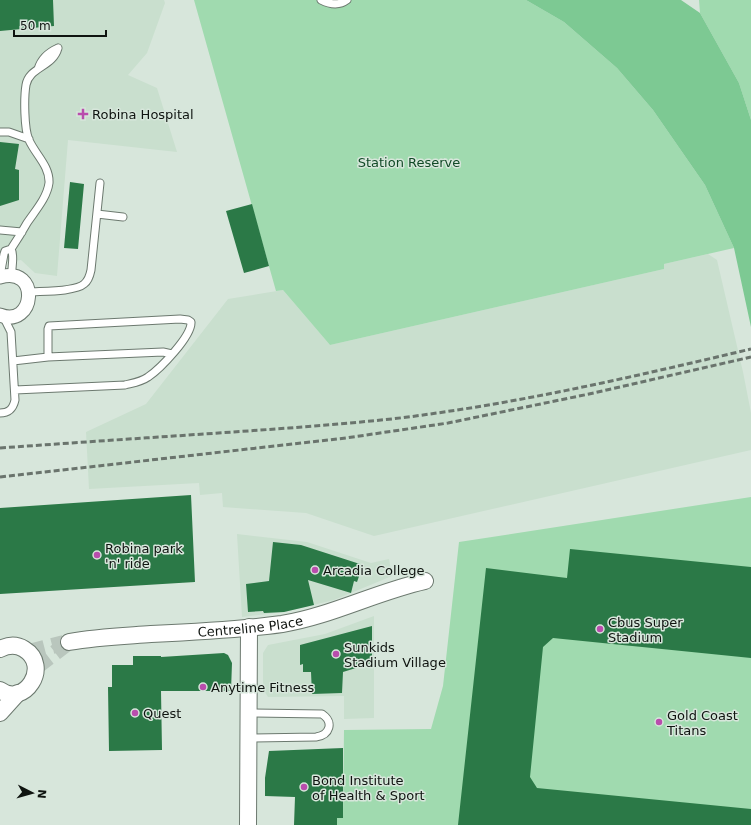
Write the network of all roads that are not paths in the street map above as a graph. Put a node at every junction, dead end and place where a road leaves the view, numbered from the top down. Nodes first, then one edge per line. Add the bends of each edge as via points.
1 (321, 0) edge
2 (347, 0) edge
3 (38, 69) dead end
4 (0, 132) edge
5 (29, 139) junction
6 (100, 183) dead end
7 (97, 214) junction
8 (123, 217) dead end
9 (0, 230) edge
10 (22, 232) junction
11 (11, 249) junction
12 (1, 259) edge
13 (4, 276) edge
14 (29, 292) junction
15 (16, 315) junction
16 (2, 316) edge
17 (11, 332) junction
18 (172, 354) junction
19 (48, 357) junction
20 (13, 361) junction
21 (15, 390) junction
22 (0, 413) edge
23 (425, 581) dead end
24 (249, 627) junction
25 (69, 642) tunnel mouth
26 (0, 649) edge
27 (5, 693) edge
28 (248, 713) junction
29 (0, 714) edge
30 (249, 738) junction
31 (248, 825) edge

1 - 2 lane via 336,4
3 - 5 lane via 26,84 26,130
4 - 5 lane via 9,132
5 - 10 lane via 44,164 49,183 43,199
6 - 7 lane
7 - 8 lane
7 - 14 lane via 91,270 84,284 62,290
9 - 10 lane
10 - 11 lane
11 - 12 lane via 5,251
11 - 13 lane via 14,254 12,263
12 - 13 lane
13 - 14 street via 23,281
14 - 15 street via 25,308
15 - 16 street
15 - 17 lane
16 - 17 lane
17 - 20 lane
18 - 19 lane via 162,352
18 - 19 lane via 190,328 191,322 188,320 49,326
18 - 21 lane via 158,369 136,383
19 - 20 lane
20 - 21 lane
21 - 22 lane via 14,407 7,413
23 - 24 street, Centreline Place via 399,587 316,615 283,623
24 - 25 street, Centreline Place via 91,638
24 - 28 street
26 - 27 street via 11,645 19,646 34,658 36,669 29,687
27 - 29 street
28 - 30 street
28 - 30 lane via 322,714 327,717 330,728 324,735 316,737
30 - 31 street

